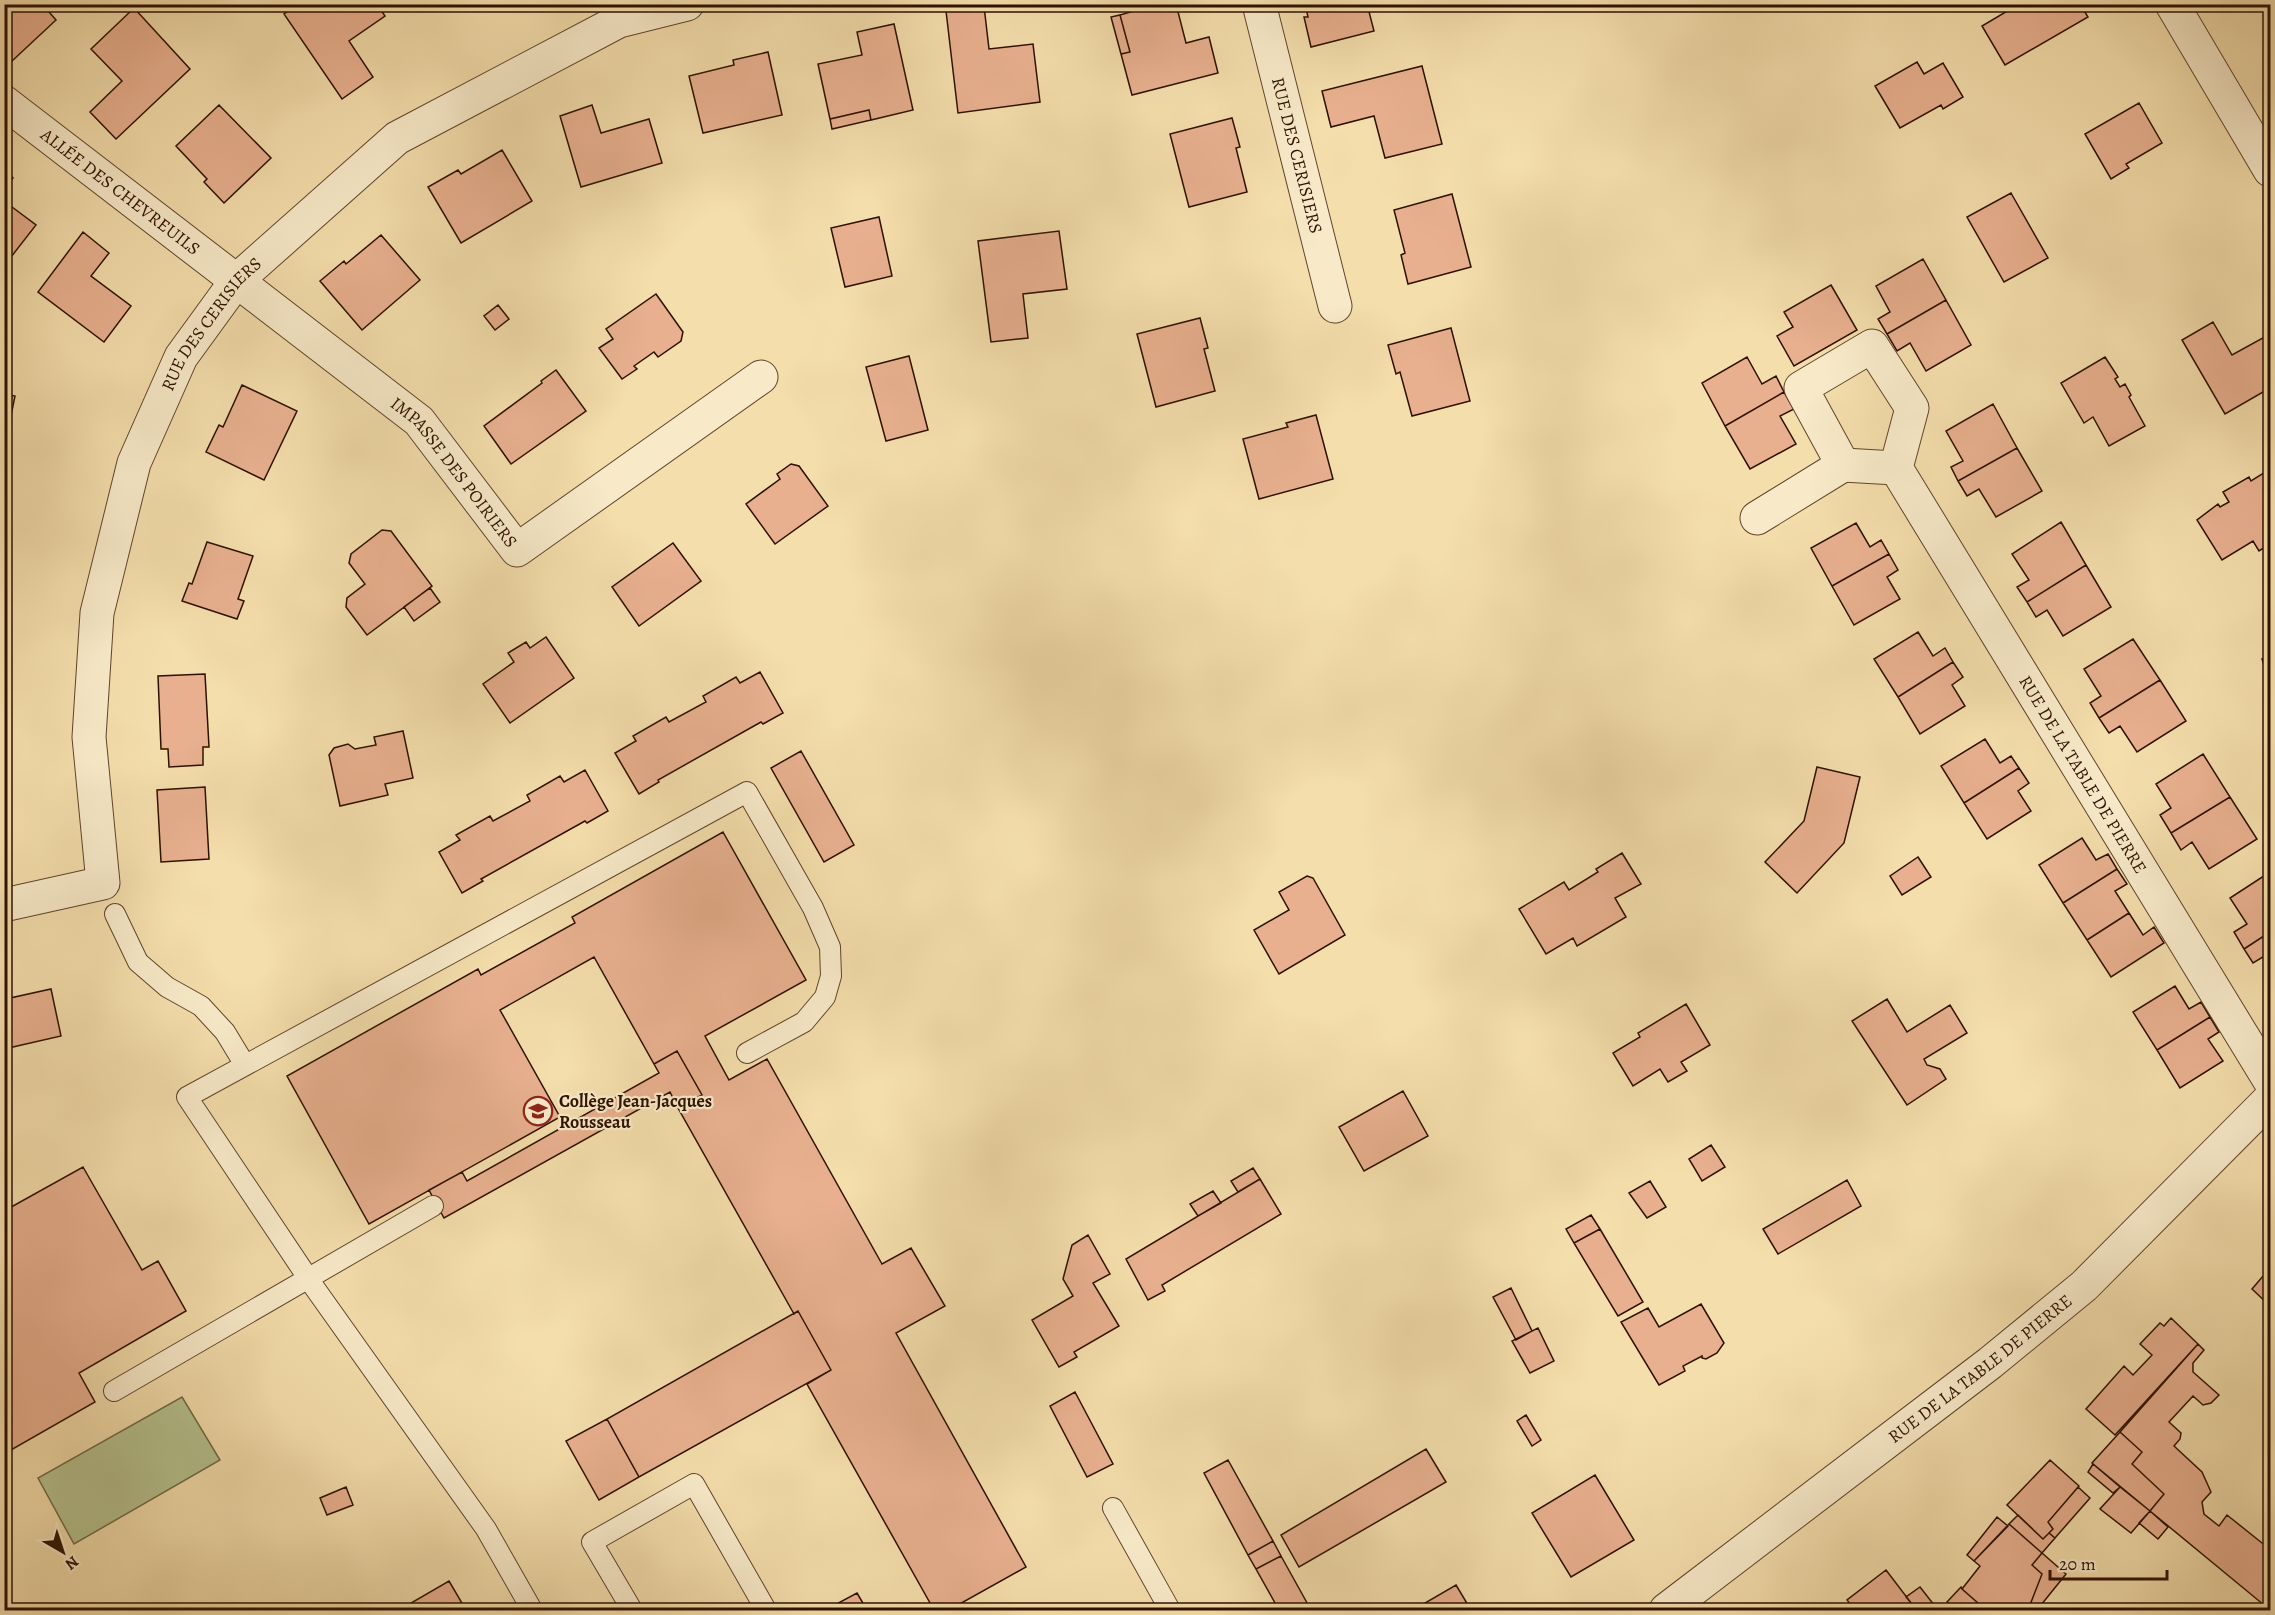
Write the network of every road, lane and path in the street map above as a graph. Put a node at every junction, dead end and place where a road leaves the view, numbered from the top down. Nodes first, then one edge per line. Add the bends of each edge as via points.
1 (687, 4) edge
2 (1259, 4) edge
3 (2172, 4) edge
4 (4, 102) edge
5 (2271, 170) edge
6 (237, 280) junction
7 (1335, 306) dead end
8 (761, 377) dead end
9 (1843, 465) junction
10 (1896, 468) junction
11 (1757, 518) dead end
12 (4, 905) edge
13 (115, 914) dead end
14 (747, 1053) dead end
15 (245, 1065) junction
16 (2271, 1081) edge
17 (2271, 1100) edge
18 (432, 1206) dead end
19 (308, 1278) junction
20 (114, 1391) dead end
21 (1113, 1508) dead end
22 (532, 1611) edge
23 (632, 1611) edge
24 (766, 1611) edge
25 (1170, 1611) edge
26 (1666, 1611) edge

1 - 6 street, RUE DES CERISIERS via 619,21 397,138
2 - 7 street, RUE DES CERISIERS
3 - 5 street
4 - 6 street, ALLÉE DES CHEVREUILS
6 - 8 street, IMPASSE DES POIRIERS via 419,421 517,550
6 - 12 street, RUE DES CERISIERS via 181,357 134,463 97,613 89,737 103,883
9 - 10 street
9 - 10 street via 1801,388 1872,346 1912,408
9 - 11 street
10 - 16 street, RUE DE LA TABLE DE PIERRE
13 - 15 lane via 138,962 167,987 201,1006 225,1032
14 - 15 lane via 804,1022 825,998 831,976 830,947 813,908 747,792
15 - 19 lane via 187,1097
17 - 26 street, RUE DE LA TABLE DE PIERRE via 2084,1286 1990,1363
18 - 19 lane
19 - 20 lane
19 - 22 lane via 486,1529
21 - 25 lane
23 - 24 lane via 592,1542 694,1484

